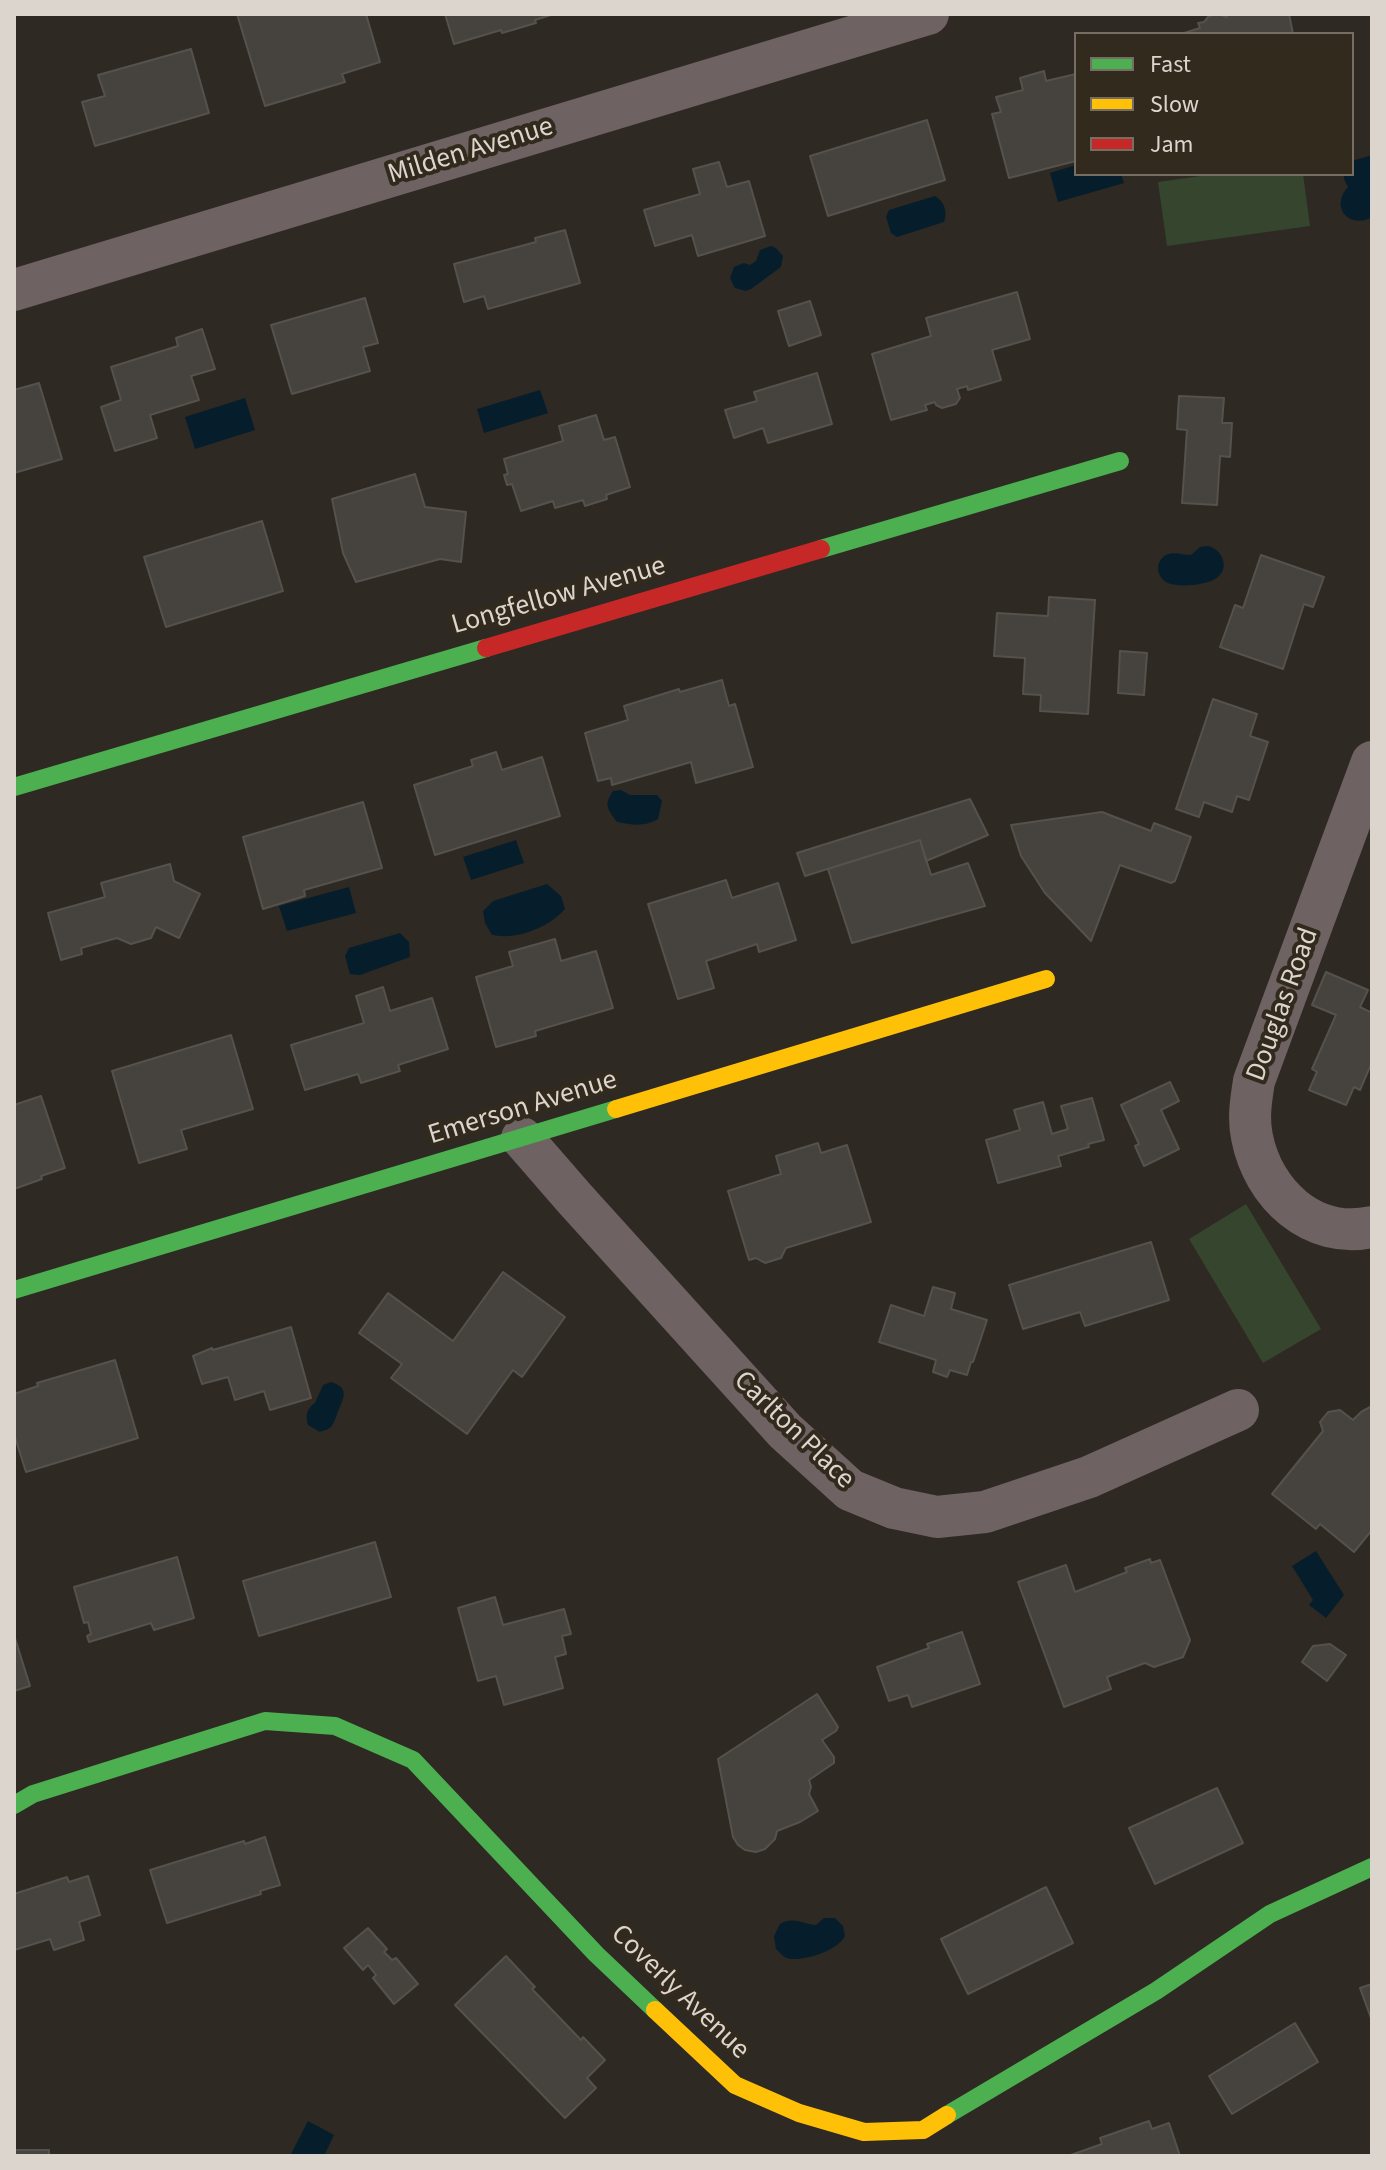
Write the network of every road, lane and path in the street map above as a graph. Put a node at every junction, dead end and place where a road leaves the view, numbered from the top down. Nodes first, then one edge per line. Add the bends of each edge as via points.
1 (928, 14) edge
2 (14, 290) edge
3 (1120, 461) dead end
4 (1372, 762) edge
5 (14, 787) edge
6 (1046, 979) dead end
7 (522, 1138) junction
8 (1372, 1227) edge
9 (14, 1290) edge
10 (1238, 1410) dead end
11 (14, 1805) edge
12 (1372, 1867) edge

1 - 2 street, Milden Avenue
3 - 5 street, Longfellow Avenue
4 - 8 street, Douglas Road via 1254,1081 1249,1111 1262,1170 1286,1204 1317,1224 1349,1230
6 - 7 street, Emerson Avenue
7 - 9 street, Emerson Avenue
7 - 10 street, Carlton Place via 785,1431 850,1490 894,1508 937,1517 985,1512 1089,1477
11 - 12 street, Coverly Avenue via 33,1794 265,1721 335,1726 413,1760 596,1954 735,2085 799,2113 864,2132 923,2130 1156,1991 1270,1914

